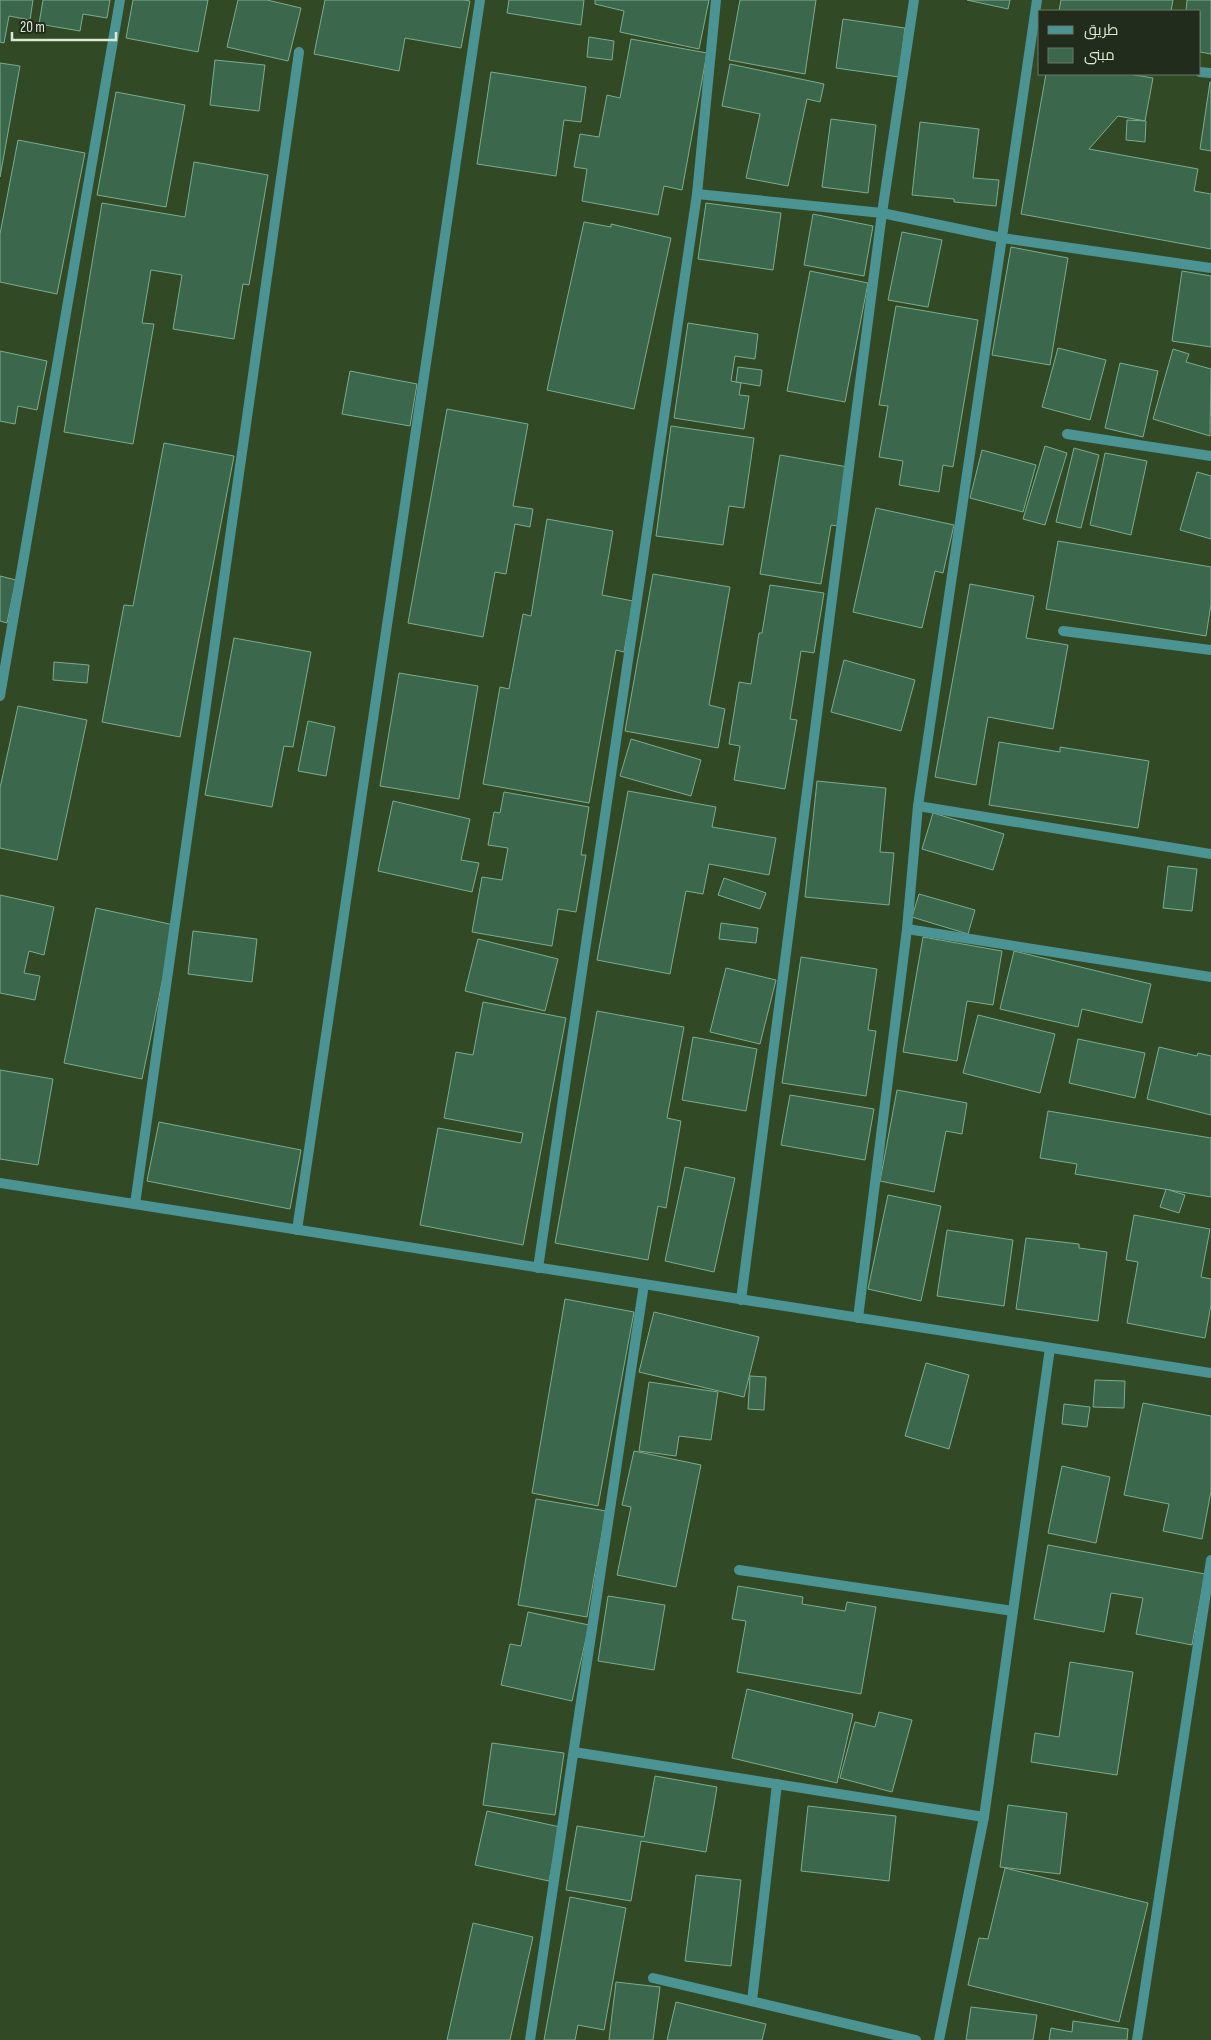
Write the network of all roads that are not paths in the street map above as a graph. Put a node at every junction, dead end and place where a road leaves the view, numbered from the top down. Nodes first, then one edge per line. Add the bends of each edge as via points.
1 (120, 0) edge
2 (480, 0) edge
3 (716, 0) edge
4 (914, 0) edge
5 (1037, 0) edge
6 (299, 52) dead end
7 (697, 194) junction
8 (882, 213) junction
9 (1002, 238) junction
10 (1211, 268) edge
11 (1067, 434) dead end
12 (1211, 456) edge
13 (1063, 631) dead end
14 (1211, 650) edge
15 (0, 696) edge
16 (918, 806) junction
17 (1211, 854) edge
18 (907, 929) junction
19 (1211, 977) edge
20 (0, 1183) edge
21 (135, 1204) junction
22 (297, 1230) junction
23 (538, 1268) junction
24 (644, 1284) junction
25 (741, 1300) junction
26 (858, 1318) junction
27 (1050, 1348) junction
28 (1211, 1373) edge
29 (1211, 1560) edge
30 (739, 1570) dead end
31 (1013, 1611) junction
32 (574, 1752) junction
33 (777, 1784) junction
34 (984, 1817) junction
35 (653, 1978) dead end
36 (752, 2001) junction
37 (530, 2040) edge
38 (916, 2040) edge
39 (940, 2040) edge
40 (1137, 2040) edge

1 - 15 street
2 - 22 street
3 - 7 street
4 - 8 street
5 - 9 street
6 - 21 street
7 - 8 street
7 - 23 street
8 - 9 street
8 - 25 street
9 - 10 street
9 - 16 street
11 - 12 street
13 - 14 street
16 - 17 street
16 - 18 street
18 - 19 street
18 - 26 street
20 - 21 street
21 - 22 street
22 - 23 street
23 - 24 street
24 - 25 street
24 - 32 street
25 - 26 street
26 - 27 street
27 - 28 street
27 - 31 street
29 - 40 street
30 - 31 street
31 - 34 street
32 - 33 street
32 - 37 street
33 - 34 street
33 - 36 street
34 - 39 street
35 - 36 street
36 - 38 street

